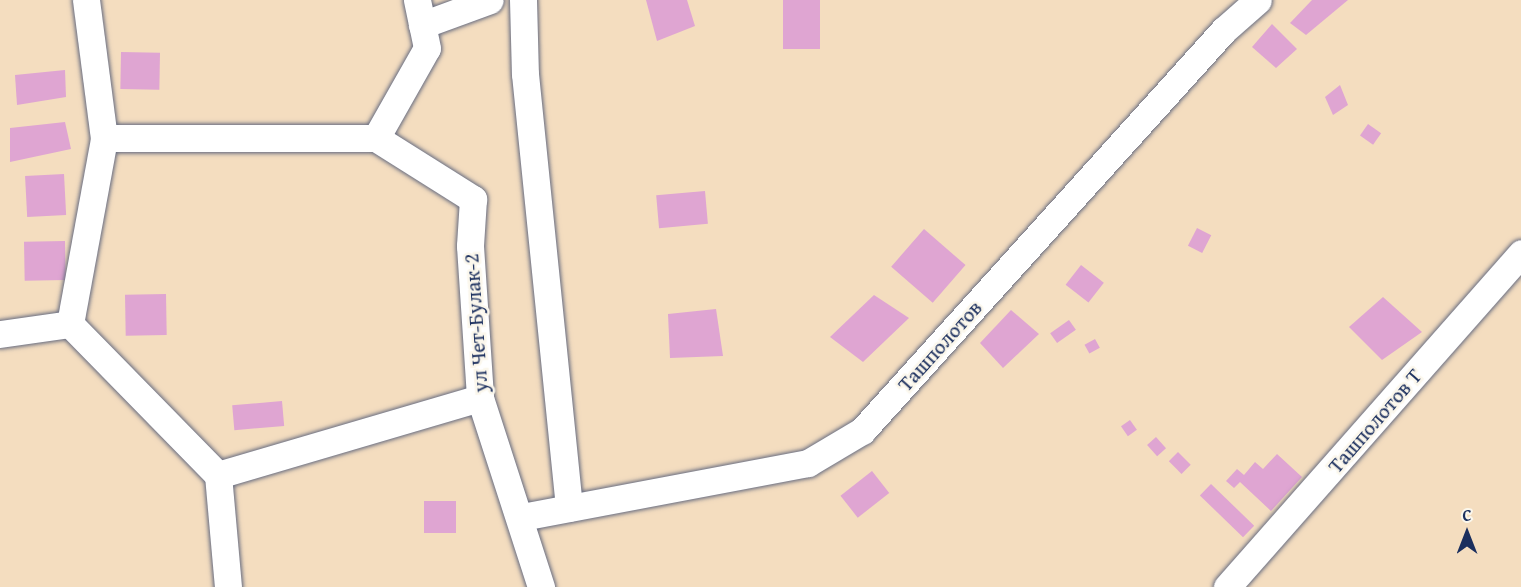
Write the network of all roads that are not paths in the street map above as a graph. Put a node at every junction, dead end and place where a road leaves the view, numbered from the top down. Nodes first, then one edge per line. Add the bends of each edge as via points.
1 (86, 0) edge
2 (490, 0) edge
3 (524, 0) edge
4 (1258, 0) edge
5 (419, 12) edge
6 (104, 138) junction
7 (376, 138) junction
8 (1521, 253) edge
9 (70, 324) junction
10 (0, 334) edge
11 (480, 398) junction
12 (218, 475) junction
13 (569, 508) junction
14 (522, 517) junction
15 (228, 587) edge
16 (541, 587) edge
17 (1227, 587) edge

1 - 6 street
2 - 5 street
3 - 13 street via 525,74
4 - 13 street, Ташполотов via 1224,30 862,431 808,463
5 - 7 street via 427,48
6 - 7 street
6 - 9 street
7 - 11 street, ул Чет-Булак-2 via 473,199 470,246
8 - 17 street, Ташполотов Т
9 - 10 street
9 - 12 street
11 - 12 street
11 - 14 street, ул Чет-Булак-2
12 - 15 street
13 - 14 street, Ташполотов
14 - 16 street, ул Чет-Булак-2

